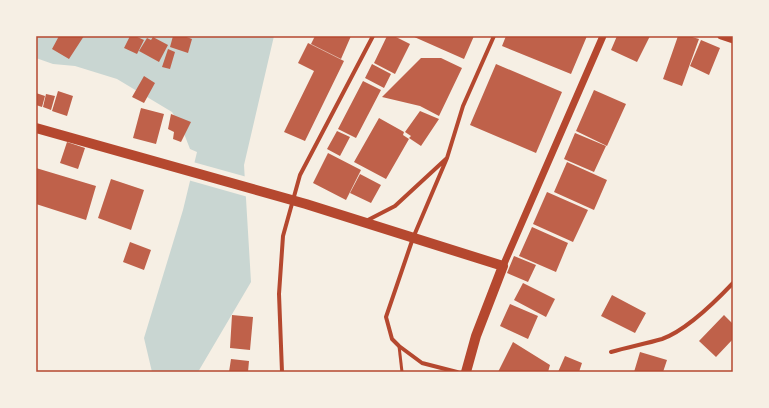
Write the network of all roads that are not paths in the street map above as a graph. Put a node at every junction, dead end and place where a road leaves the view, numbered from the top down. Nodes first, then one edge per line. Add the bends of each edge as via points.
1 (373, 36) edge
2 (494, 36) edge
3 (603, 36) edge
4 (721, 36) edge
5 (733, 40) edge
6 (36, 128) edge
7 (446, 158) junction
8 (364, 222) junction
9 (413, 238) junction
10 (503, 266) junction
11 (733, 283) edge
12 (399, 346) junction
13 (610, 352) dead end
14 (282, 372) edge
15 (402, 372) edge
16 (457, 372) edge
17 (466, 372) edge

1 - 14 street via 300,175 283,236 279,294
2 - 7 street via 464,106
3 - 10 street
4 - 5 street
6 - 8 main road
7 - 8 street via 395,206
7 - 9 street
8 - 9 main road
9 - 10 main road
9 - 12 street via 386,318 392,339
10 - 17 main road via 476,336
11 - 13 street via 714,303 664,338
12 - 15 lane
12 - 16 street via 422,363

